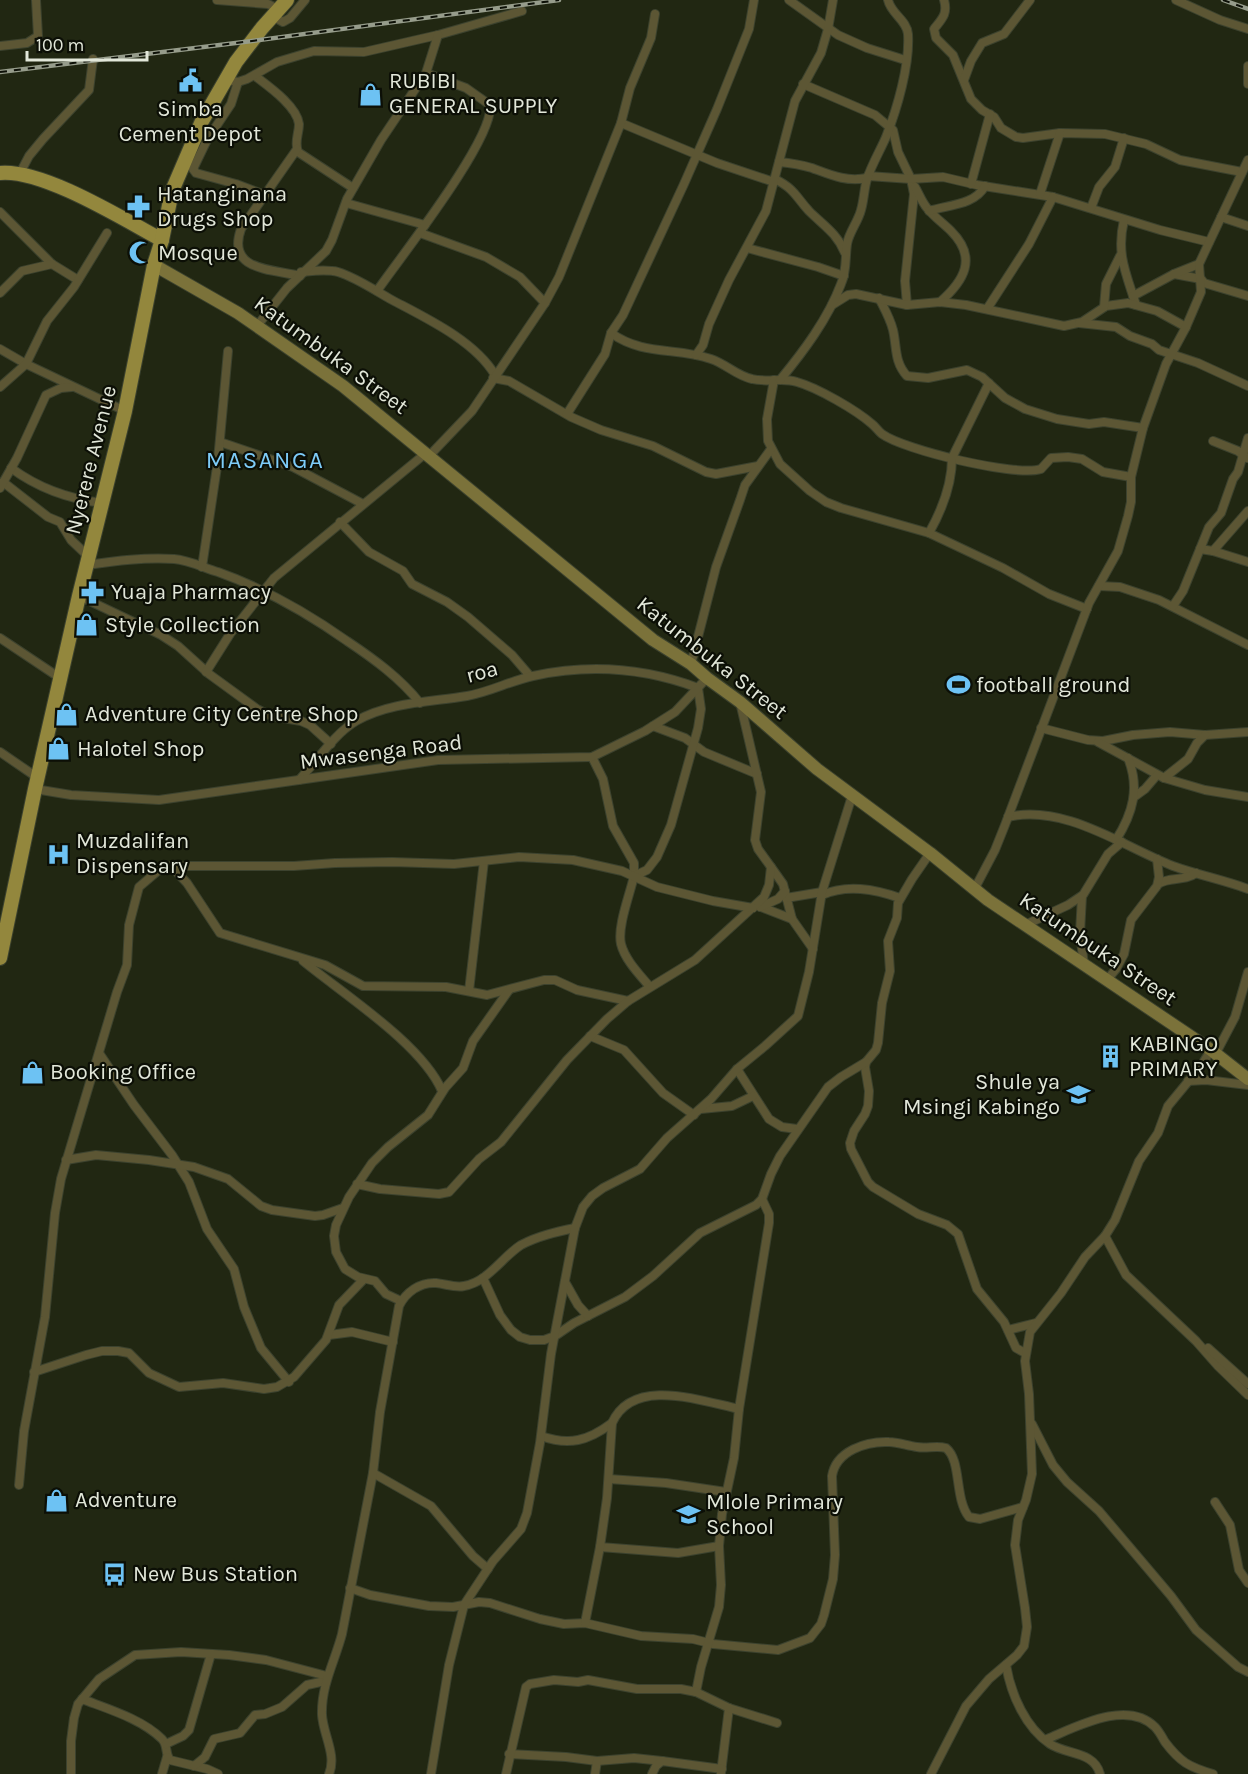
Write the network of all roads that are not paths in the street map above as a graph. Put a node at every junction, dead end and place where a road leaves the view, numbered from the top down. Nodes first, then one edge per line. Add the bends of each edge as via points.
1 (36, 0) edge
2 (217, 0) edge
3 (305, 0) edge
4 (754, 0) edge
5 (789, 0) edge
6 (833, 0) edge
7 (888, 0) edge
8 (945, 0) edge
9 (1030, 0) edge
10 (1176, 0) edge
11 (279, 8) edge
12 (522, 11) dead end
13 (655, 14) dead end
14 (828, 29) junction
15 (1248, 29) edge
16 (438, 35) junction
17 (0, 46) edge
18 (93, 59) dead end
19 (905, 60) junction
20 (1248, 66) edge
21 (426, 73) junction
22 (255, 76) junction
23 (963, 80) junction
24 (232, 81) junction
25 (802, 84) junction
26 (1248, 84) edge
27 (990, 114) junction
28 (621, 123) junction
29 (890, 126) junction
30 (1060, 133) junction
31 (1124, 138) junction
32 (297, 149) junction
33 (697, 154) junction
34 (1248, 160) edge
35 (779, 162) junction
36 (1242, 172) junction
37 (6, 175) edge
38 (868, 177) junction
39 (911, 179) junction
40 (774, 181) junction
41 (971, 184) junction
42 (985, 186) junction
43 (353, 188) junction
44 (1040, 194) junction
45 (265, 195) junction
46 (1053, 196) junction
47 (346, 203) junction
48 (1091, 208) junction
49 (929, 210) junction
50 (0, 212) edge
51 (912, 213) junction
52 (1221, 217) junction
53 (1124, 220) junction
54 (1248, 226) edge
55 (423, 229) junction
56 (107, 233) dead end
57 (162, 240) junction
58 (1209, 242) junction
59 (747, 248) junction
60 (846, 256) junction
61 (1120, 256) junction
62 (52, 264) junction
63 (1199, 264) junction
64 (154, 265) junction
65 (1112, 271) junction
66 (301, 274) junction
67 (1174, 274) junction
68 (844, 276) junction
69 (1201, 279) junction
70 (78, 280) junction
71 (1127, 280) junction
72 (377, 291) junction
73 (0, 293) edge
74 (1133, 296) junction
75 (1248, 296) edge
76 (879, 298) junction
77 (545, 303) junction
78 (940, 303) junction
79 (832, 305) junction
80 (907, 305) junction
81 (1136, 305) junction
82 (1104, 308) junction
83 (987, 309) junction
84 (1079, 323) junction
85 (257, 326) junction
86 (1186, 327) junction
87 (611, 333) junction
88 (0, 349) edge
89 (228, 351) dead end
90 (1172, 354) junction
91 (696, 355) junction
92 (26, 364) junction
93 (494, 377) junction
94 (777, 380) junction
95 (989, 382) junction
96 (1248, 386) edge
97 (0, 387) edge
98 (72, 387) junction
99 (125, 411) junction
100 (567, 414) junction
101 (1143, 428) junction
102 (1248, 438) edge
103 (1212, 441) dead end
104 (220, 442) junction
105 (771, 449) junction
106 (428, 455) junction
107 (1245, 457) edge
108 (952, 458) junction
109 (758, 466) junction
110 (11, 468) junction
111 (1131, 477) junction
112 (2, 485) edge
113 (102, 503) junction
114 (363, 504) junction
115 (1247, 514) edge
116 (340, 522) junction
117 (929, 533) junction
118 (1200, 549) junction
119 (1213, 551) junction
120 (88, 561) junction
121 (1248, 562) edge
122 (202, 567) junction
123 (1099, 586) junction
124 (264, 590) junction
125 (79, 596) junction
126 (1173, 606) junction
127 (1088, 609) junction
128 (0, 638) edge
129 (1248, 645) edge
130 (691, 664) junction
131 (206, 672) junction
132 (530, 676) junction
133 (60, 678) junction
134 (703, 683) junction
135 (740, 702) junction
136 (420, 703) junction
137 (654, 726) junction
138 (1041, 728) junction
139 (1248, 732) edge
140 (1206, 735) junction
141 (1095, 741) junction
142 (331, 744) junction
143 (694, 744) junction
144 (0, 752) edge
145 (592, 757) junction
146 (1128, 758) junction
147 (757, 774) junction
148 (1161, 776) junction
149 (299, 780) junction
150 (36, 783) junction
151 (852, 796) junction
152 (1134, 797) junction
153 (1248, 797) edge
154 (1008, 816) junction
155 (1119, 841) junction
156 (930, 853) junction
157 (1157, 859) junction
158 (484, 861) junction
159 (171, 866) junction
160 (771, 867) junction
161 (1196, 873) junction
162 (634, 876) junction
163 (1158, 884) junction
164 (975, 888) junction
165 (1248, 890) edge
166 (822, 893) junction
167 (786, 895) junction
168 (1082, 896) junction
169 (900, 898) junction
170 (756, 907) junction
171 (5, 912) edge
172 (792, 920) junction
173 (1024, 925) junction
174 (813, 949) junction
175 (0, 957) edge
176 (300, 959) junction
177 (1084, 965) junction
178 (1248, 972) edge
179 (1107, 980) junction
180 (650, 987) junction
181 (510, 989) junction
182 (469, 991) junction
183 (628, 1001) junction
184 (590, 1036) junction
185 (99, 1053) junction
186 (1213, 1053) junction
187 (866, 1062) junction
188 (736, 1069) junction
189 (1248, 1079) edge
190 (1188, 1082) junction
191 (1248, 1085) edge
192 (442, 1091) junction
193 (753, 1096) junction
194 (697, 1112) junction
195 (797, 1129) junction
196 (66, 1160) junction
197 (178, 1165) junction
198 (357, 1184) junction
199 (762, 1199) junction
200 (343, 1208) junction
201 (575, 1228) junction
202 (1105, 1236) junction
203 (483, 1278) junction
204 (364, 1279) junction
205 (565, 1282) junction
206 (401, 1301) junction
207 (588, 1317) junction
208 (1036, 1323) junction
209 (1008, 1330) junction
210 (329, 1335) junction
211 (555, 1336) junction
212 (393, 1342) junction
213 (1025, 1353) junction
214 (34, 1372) junction
215 (289, 1382) junction
216 (1248, 1384) edge
217 (1248, 1395) edge
218 (739, 1409) junction
219 (1030, 1420) junction
220 (612, 1423) junction
221 (541, 1436) junction
222 (373, 1473) junction
223 (609, 1479) junction
224 (19, 1485) dead end
225 (726, 1492) junction
226 (1215, 1502) dead end
227 (1023, 1507) junction
228 (600, 1546) junction
229 (719, 1546) junction
230 (488, 1569) junction
231 (1248, 1583) edge
232 (350, 1588) junction
233 (464, 1605) junction
234 (585, 1623) junction
235 (709, 1643) junction
236 (211, 1654) junction
237 (1006, 1665) junction
238 (1248, 1672) edge
239 (326, 1679) junction
240 (696, 1692) junction
241 (82, 1699) junction
242 (729, 1708) junction
243 (777, 1723) dead end
244 (1047, 1739) junction
245 (166, 1744) junction
246 (509, 1754) junction
247 (167, 1757) junction
248 (597, 1761) junction
249 (662, 1761) junction
250 (194, 1766) junction
251 (722, 1772) edge
252 (71, 1774) edge
253 (162, 1774) edge
254 (218, 1774) edge
255 (328, 1774) edge
256 (431, 1774) edge
257 (506, 1774) edge
258 (595, 1774) edge
259 (652, 1774) edge
260 (931, 1774) edge
261 (1100, 1774) edge
262 (1213, 1774) edge

1 - 17 street via 38,36 27,43
2 - 11 street
3 - 11 street via 283,22
4 - 33 street via 748,29
5 - 14 street
6 - 14 street
7 - 19 street via 908,31
8 - 23 street via 945,16 934,33 953,55
9 - 23 street via 1004,34 982,43
10 - 15 street
11 - 24 main road, Nyerere Avenue via 236,62
12 - 16 street
13 - 28 street via 651,38 630,88
14 - 19 street via 854,43
14 - 25 street via 821,53
16 - 21 street
16 - 22 street via 364,52 314,51 277,62
18 - 37 street via 89,90 29,156
19 - 29 street
20 - 26 street
21 - 43 street
21 - 55 street via 466,88 491,108 466,163
22 - 24 street
22 - 32 street via 297,116
23 - 27 street via 971,99
24 - 45 street via 231,104 193,170
24 - 57 main road, Nyerere Avenue via 202,121 172,190
25 - 29 street via 875,115
25 - 35 street
27 - 30 street via 1000,128 1016,137
27 - 41 street
28 - 33 street
28 - 77 street via 579,231
29 - 38 street
29 - 39 street
30 - 31 street
30 - 44 street
31 - 36 street via 1180,160
31 - 48 street via 1115,167 1099,187
32 - 43 street
32 - 45 street
33 - 40 street
33 - 87 street via 623,315
34 - 36 street
35 - 38 street via 845,179
35 - 40 street
36 - 52 street
37 - 57 main road via 51,183
38 - 39 street
38 - 60 street
39 - 41 street via 934,176
39 - 49 street
39 - 51 street
40 - 59 street
40 - 60 street via 791,189 831,230
41 - 42 street
42 - 44 street
42 - 49 street via 973,199
43 - 47 street
44 - 46 street
45 - 66 street via 241,229 237,240 240,256 252,266
46 - 48 street
46 - 83 street via 1029,244
47 - 55 street
47 - 66 street via 326,251
48 - 53 street
49 - 51 street
49 - 78 street via 959,241 968,262 952,291
50 - 62 street
51 - 80 street via 905,281
52 - 54 street
52 - 58 street
53 - 58 street
53 - 61 street
55 - 72 street
55 - 77 street via 486,256 520,277
56 - 70 street
57 - 64 main road, Nyerere Avenue
58 - 63 street
59 - 68 street
59 - 91 street
60 - 68 street
61 - 65 street
61 - 71 street
62 - 70 street
62 - 73 street via 22,271
63 - 67 street
63 - 69 street
64 - 85 main road, Katumbuka Street
64 - 99 main road, Nyerere Avenue
65 - 71 street
65 - 82 street via 1106,284
66 - 72 street via 335,272
66 - 85 street
67 - 69 street
67 - 74 street
68 - 79 street
69 - 75 street
69 - 86 street via 1202,292
70 - 92 street via 47,321
71 - 74 street
72 - 93 street via 471,348 491,368
74 - 81 street
76 - 79 street via 848,295
76 - 80 street
76 - 95 street via 893,328 898,363 907,376 928,378 967,370
77 - 93 street
78 - 80 street
78 - 83 street
79 - 94 street via 792,366
81 - 82 street
81 - 86 street
82 - 84 street
83 - 84 street via 1051,324
84 - 90 street via 1116,327
85 - 106 main road, Katumbuka Street via 343,386
86 - 90 street
87 - 91 street via 630,345
87 - 100 street via 605,354
88 - 92 street
89 - 104 street
90 - 96 street
90 - 101 street
91 - 94 street via 714,360 745,378
92 - 97 street
92 - 98 street
93 - 100 street via 515,383
93 - 106 street via 472,411
94 - 105 street via 766,429
94 - 108 street via 797,381 824,392 882,434
95 - 101 street via 1025,410 1089,424 1104,422
95 - 108 street
98 - 99 street
98 - 110 street via 46,395
99 - 113 main road, Nyerere Avenue
100 - 109 street via 601,430 653,446 706,472 724,474
101 - 111 street
102 - 107 street
103 - 107 street
104 - 114 street via 293,467
104 - 122 street
105 - 109 street
105 - 117 street via 780,464 826,502
106 - 114 street
106 - 130 main road, Katumbuka Street via 653,640
107 - 118 street via 1221,513 1212,521
108 - 111 street via 1029,470 1041,469 1056,456 1068,457 1082,459 1102,471
108 - 117 street via 947,494
109 - 130 street via 745,484 716,567
110 - 112 street
110 - 113 street via 35,485
111 - 123 street via 1125,530
112 - 120 street via 60,522
113 - 120 main road, Nyerere Avenue
114 - 116 street
115 - 119 street
116 - 124 street
116 - 132 street via 369,552 403,571 412,584 468,617
117 - 127 street via 1049,594
118 - 119 street
118 - 126 street
119 - 121 street
120 - 122 street via 175,559
120 - 125 main road, Nyerere Avenue
122 - 124 street
123 - 126 street via 1120,587
123 - 127 street
124 - 131 street
124 - 136 street via 317,620 385,667
125 - 131 street via 161,635
125 - 133 main road, Nyerere Avenue
126 - 129 street
127 - 138 street
128 - 133 street
130 - 134 main road, Katumbuka Street
131 - 142 street via 271,716 310,725
132 - 134 street, roa via 607,668
132 - 136 street, roa via 475,694
133 - 150 main road, Nyerere Avenue
134 - 135 main road, Katumbuka Street
134 - 137 street, Mwasenga Road via 675,712
134 - 143 street
135 - 147 street
135 - 151 main road, Katumbuka Street
136 - 142 street, roa via 357,721
137 - 143 street
137 - 145 street, Mwasenga Road
138 - 141 street
138 - 154 street
139 - 140 street
140 - 141 street via 1170,732
140 - 148 street via 1188,759
141 - 146 street
142 - 149 street, roa
143 - 147 street
143 - 162 street via 671,825 657,857 647,870
144 - 150 street
145 - 149 street, Mwasenga Road via 438,760
145 - 162 street via 603,779 614,826 633,863
146 - 148 street
146 - 152 street via 1135,780
147 - 160 street via 761,792 755,840
148 - 152 street
148 - 153 street via 1206,790
149 - 150 street, Mwasenga Road via 159,800 71,795
150 - 171 main road, Nyerere Avenue
151 - 156 main road, Katumbuka Street
151 - 166 street
152 - 155 street
154 - 155 street via 1052,818 1089,827
154 - 164 street
155 - 157 street
155 - 168 street
156 - 164 main road, Katumbuka Street
156 - 169 street
157 - 161 street
157 - 163 street
158 - 159 street
158 - 162 street via 519,857 573,860
158 - 182 street
159 - 176 street via 220,933
159 - 185 street via 139,887 131,917 126,971
160 - 167 street
160 - 170 street via 767,892
161 - 163 street
161 - 165 street
162 - 170 street via 657,887
162 - 180 street via 621,944
163 - 179 street via 1131,920 1124,954
164 - 173 main road, Katumbuka Street
166 - 167 street
166 - 169 street via 848,888
166 - 174 street
167 - 170 street
167 - 172 street
168 - 173 street
168 - 177 street via 1080,933
169 - 187 street via 888,941 890,971 878,1043
170 - 172 street
170 - 180 street via 695,960
171 - 175 main road, Nyerere Avenue
172 - 174 street
173 - 177 main road, Katumbuka Street
174 - 188 street via 798,1016
176 - 182 street via 325,965 367,987 446,987
176 - 192 street via 405,1043 432,1073
177 - 179 main road, Katumbuka Street
178 - 186 street via 1235,1017
179 - 186 main road, Katumbuka Street
180 - 183 street
181 - 182 street via 488,995
181 - 183 street via 555,980 577,990
181 - 192 street via 473,1041 464,1068
183 - 184 street
184 - 194 street via 624,1050 663,1093
184 - 198 street via 504,1138 449,1192
185 - 196 street
185 - 197 street
186 - 189 main road, Katumbuka Street
186 - 190 street
187 - 195 street via 834,1082
187 - 209 street via 868,1106 850,1145 868,1182 918,1214 953,1230 962,1242 977,1289
188 - 193 street
188 - 194 street
190 - 191 street
190 - 202 street via 1174,1097 1158,1133 1139,1161
192 - 198 street via 428,1115 377,1157
193 - 194 street via 732,1106
193 - 195 street via 774,1123
194 - 201 street via 640,1169 592,1196
195 - 199 street via 771,1174
196 - 197 street via 96,1155
196 - 214 street
197 - 200 street via 223,1177 272,1210 315,1216
197 - 215 street via 194,1191 207,1229 234,1269 261,1348
198 - 200 street
199 - 207 street via 700,1233 625,1297
199 - 218 street via 769,1223
200 - 204 street via 334,1236 336,1252 345,1269
201 - 203 street via 520,1246
201 - 205 street
202 - 208 street
202 - 216 street via 1127,1275
202 - 217 street via 1125,1275
203 - 206 street via 465,1286 427,1284 408,1292
203 - 211 street via 500,1315 514,1333 530,1340
204 - 206 street via 376,1282 386,1294
204 - 210 street via 339,1305
205 - 207 street
205 - 211 street
206 - 212 street
207 - 211 street
208 - 209 street
208 - 213 street
209 - 213 street via 1016,1348
210 - 212 street via 352,1332
210 - 215 street
211 - 221 street
212 - 222 street
213 - 219 street
214 - 215 street via 110,1350 129,1353 149,1373 179,1387 223,1383 264,1389
214 - 224 street
218 - 220 street via 674,1396 645,1395 630,1401
218 - 225 street
219 - 227 street via 1032,1474
219 - 238 street via 1053,1466 1099,1510 1196,1630
220 - 221 street via 579,1440 564,1442
220 - 223 street
221 - 230 street via 523,1526
222 - 230 street via 431,1506
222 - 232 street
223 - 225 street
223 - 228 street
225 - 229 street
226 - 231 street via 1230,1525 1239,1570
227 - 235 street via 980,1519 969,1517 961,1500 954,1459 946,1448 890,1442 860,1446 840,1459 833,1469 834,1571 817,1631 810,1638 778,1650
227 - 237 street via 1015,1545 1026,1608 1026,1635 1023,1648
228 - 229 street via 678,1553
228 - 234 street
229 - 235 street via 719,1607
230 - 233 street
232 - 233 street via 429,1606
232 - 239 street via 338,1647
233 - 234 street via 490,1603 549,1621
233 - 256 street via 449,1665
234 - 235 street via 631,1634
235 - 240 street
236 - 239 street via 266,1660
236 - 241 street via 135,1655 99,1680
236 - 245 street via 189,1730
237 - 244 street via 1016,1701 1034,1729
237 - 260 street via 966,1706
239 - 250 street via 307,1685 282,1707 255,1715 240,1733 214,1739 206,1757
239 - 255 street via 322,1716 332,1762
240 - 242 street
240 - 246 street via 637,1689 588,1680 530,1684
241 - 245 street via 139,1724
241 - 252 street via 74,1718
242 - 243 street
242 - 251 street
244 - 261 street via 1057,1748 1092,1761
244 - 262 street via 1102,1718 1131,1716 1156,1728 1182,1761
245 - 247 street
246 - 248 street
246 - 257 street
247 - 250 street
247 - 253 street
248 - 249 street
248 - 258 street
249 - 251 street
249 - 259 street
250 - 254 street

